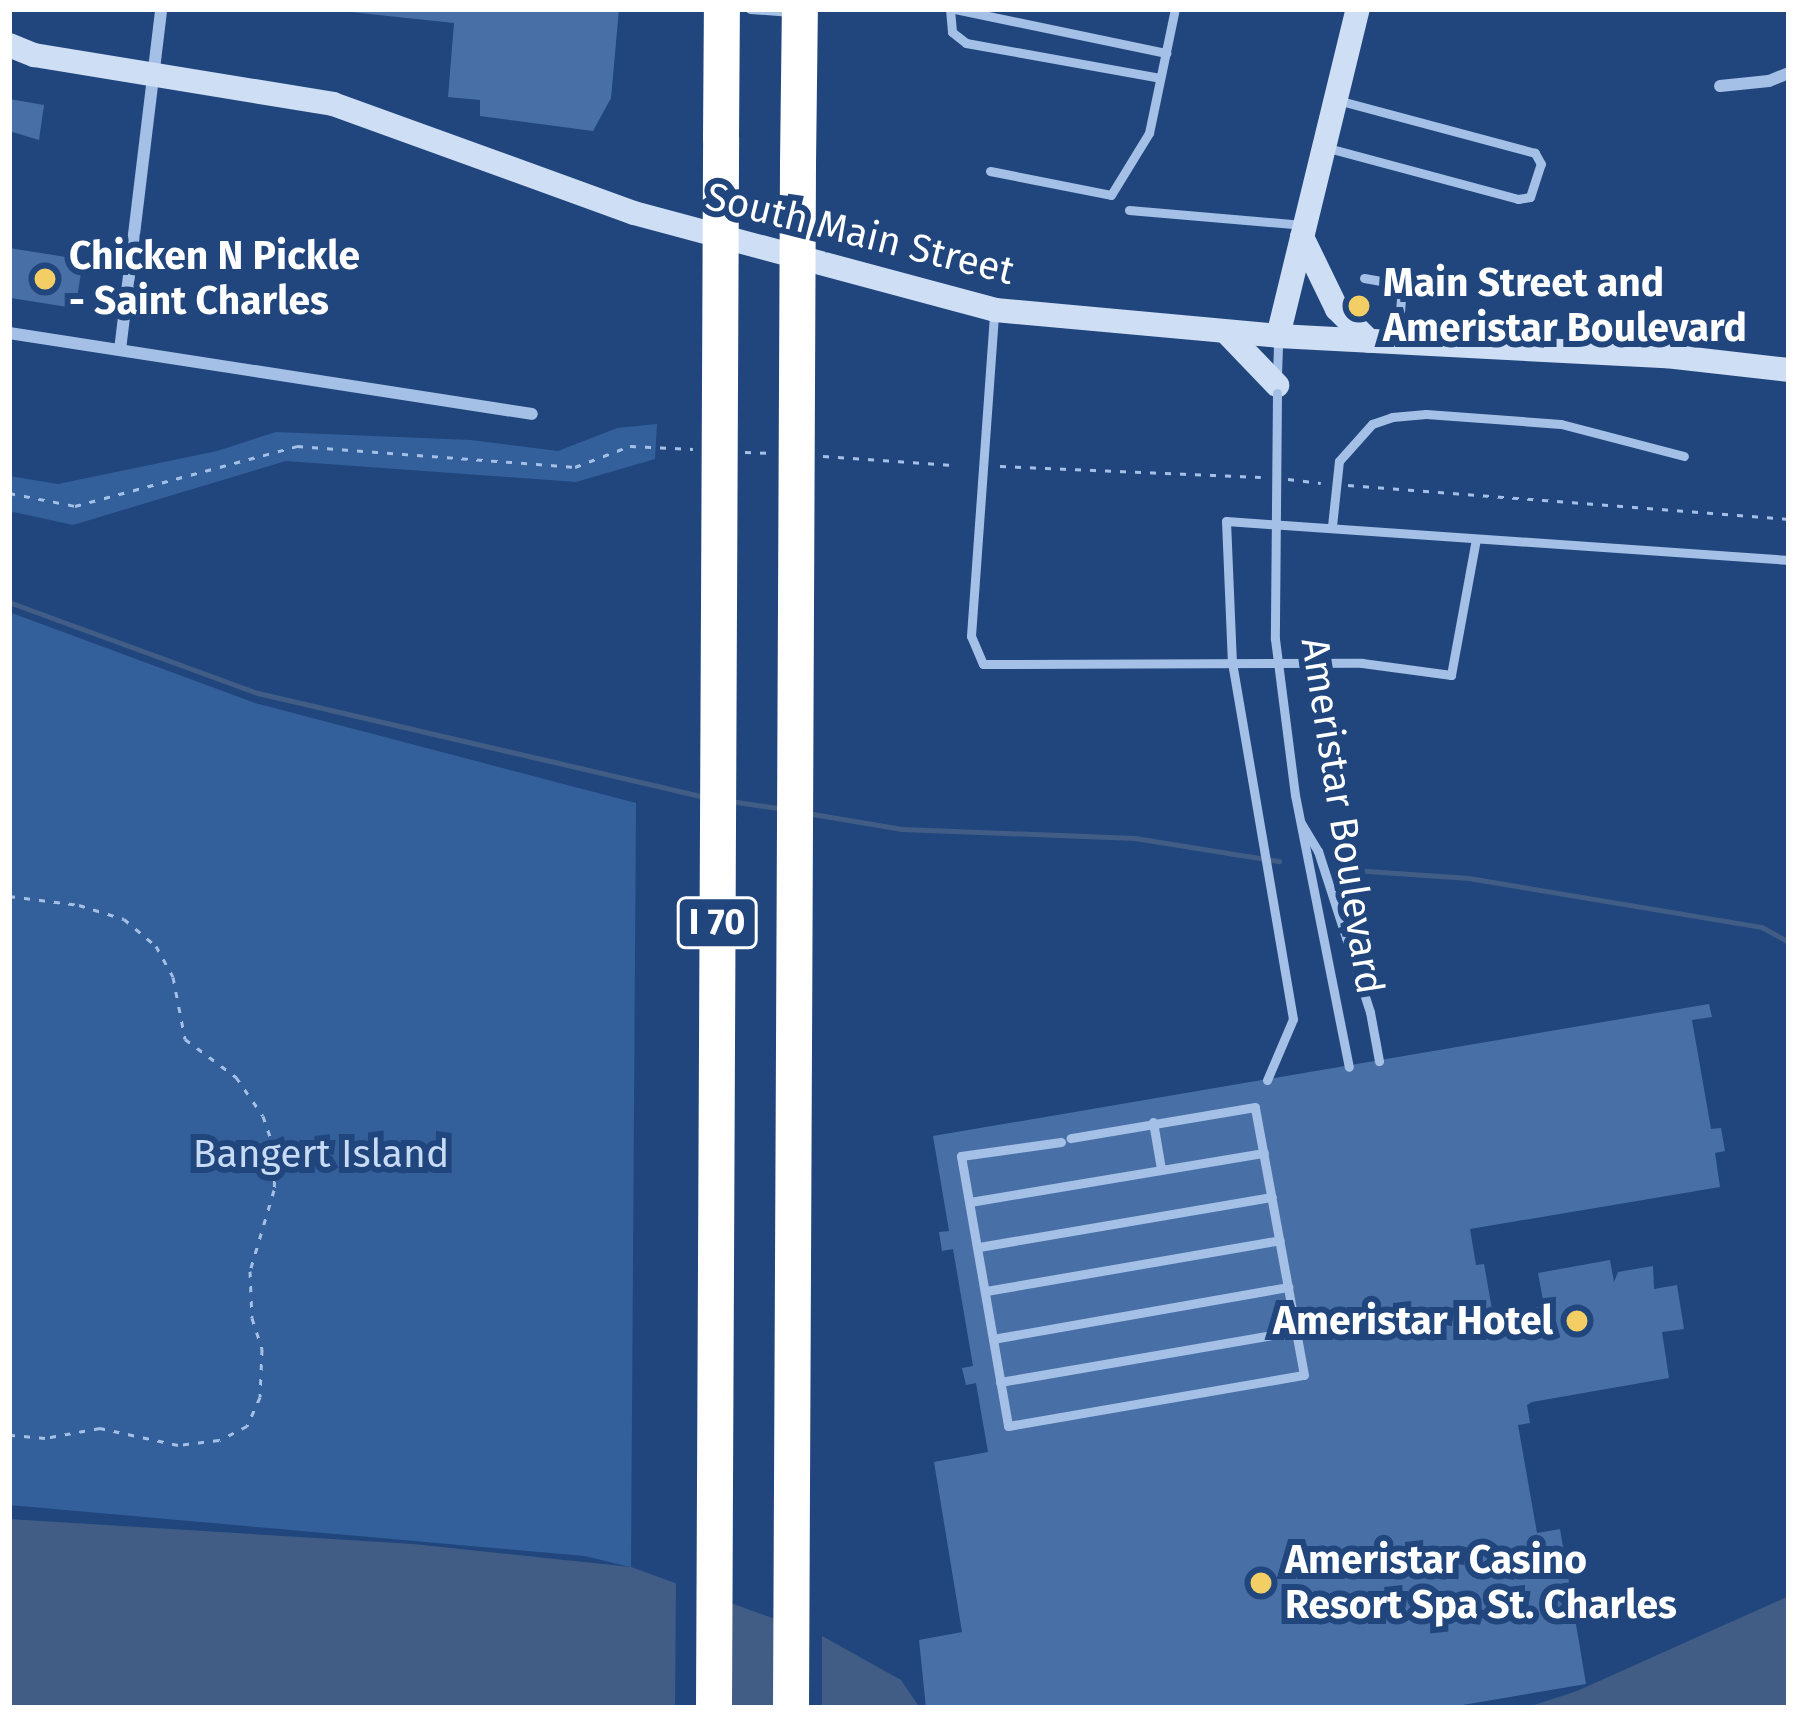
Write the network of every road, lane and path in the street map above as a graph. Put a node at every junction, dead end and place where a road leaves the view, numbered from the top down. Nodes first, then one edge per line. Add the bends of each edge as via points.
1 (161, 9) edge
2 (722, 9) edge
3 (750, 9) edge
4 (953, 9) edge
5 (1175, 9) edge
6 (1358, 9) edge
7 (800, 10) edge
8 (9, 45) edge
9 (1166, 52) junction
10 (1789, 73) edge
11 (154, 75) junction
12 (1160, 78) junction
13 (1720, 86) dead end
14 (1336, 100) junction
15 (1324, 146) junction
16 (990, 171) dead end
17 (1129, 210) dead end
18 (1304, 231) junction
19 (1364, 278) dead end
20 (1402, 285) junction
21 (1449, 293) dead end
22 (995, 310) junction
23 (1226, 332) junction
24 (9, 333) edge
25 (1277, 336) junction
26 (1369, 340) junction
27 (1397, 342) junction
28 (120, 350) junction
29 (1789, 370) edge
30 (1277, 389) junction
31 (532, 415) dead end
32 (696, 449) dead end
33 (740, 452) dead end
34 (784, 454) dead end
35 (806, 455) dead end
36 (1684, 456) dead end
37 (952, 465) dead end
38 (1000, 466) dead end
39 (1274, 477) junction
40 (1336, 484) junction
41 (9, 493) edge
42 (1789, 519) edge
43 (1332, 526) junction
44 (1476, 539) junction
45 (1789, 560) edge
46 (1232, 664) junction
47 (1299, 820) junction
48 (9, 896) edge
49 (1379, 1061) dead end
50 (1349, 1067) dead end
51 (1267, 1080) dead end
52 (1153, 1122) junction
53 (1264, 1153) junction
54 (1161, 1169) junction
55 (1272, 1197) junction
56 (970, 1202) junction
57 (1280, 1240) junction
58 (979, 1247) junction
59 (1288, 1287) junction
60 (986, 1291) junction
61 (1296, 1331) junction
62 (993, 1339) junction
63 (1000, 1382) junction
64 (9, 1435) edge
65 (714, 1708) edge
66 (791, 1708) edge

1 - 11 street
2 - 65 highway, I 70, bridge
3 - 7 lane
4 - 9 lane
4 - 12 lane via 952,32 965,44
5 - 9 lane
6 - 14 street, Ameristar Boulevard
7 - 66 highway, I 70, bridge
8 - 11 street, South Main Street
9 - 12 lane
10 - 13 street
11 - 22 street, South Main Street via 333,104 634,213
11 - 28 street
12 - 16 lane via 1149,133 1111,195
14 - 15 street, Ameristar Boulevard
14 - 15 lane via 1535,153 1541,164 1530,197 1518,199
15 - 18 street, Ameristar Boulevard
17 - 18 lane
18 - 25 street, Ameristar Boulevard
18 - 26 street via 1337,309
19 - 20 lane
20 - 21 lane
20 - 27 lane
22 - 23 street, South Main Street
22 - 46 lane via 971,636 983,664
23 - 25 street, South Main Street
23 - 30 street
24 - 28 street
25 - 26 street, South Main Street
25 - 30 lane, Ameristar Boulevard
26 - 27 street, South Main Street
27 - 29 street, South Main Street
28 - 31 street
30 - 39 lane, Ameristar Boulevard, bridge
32 - 41 path via 630,446 575,467 297,446 75,506
33 - 34 path
35 - 37 path
36 - 40 lane via 1562,424 1426,414 1372,424 1339,461
38 - 39 path
39 - 40 path
39 - 47 lane, Ameristar Boulevard, bridge via 1275,639
40 - 42 path
40 - 43 lane
43 - 44 lane
43 - 46 lane via 1226,520
44 - 45 lane
44 - 46 lane via 1451,675 1361,663
46 - 51 lane via 1294,1019
47 - 49 lane via 1318,851
47 - 50 lane, Ameristar Boulevard, bridge
48 - 64 path via 124,919 156,946 173,977 185,1039 236,1077 275,1151 274,1190 250,1271 262,1349 260,1397 247,1426 219,1440 178,1445 100,1428
52 - 53 lane via 1255,1107
52 - 54 lane
52 - 56 lane via 962,1156
53 - 54 lane
53 - 55 lane
54 - 56 lane
55 - 57 lane
55 - 58 lane
56 - 58 lane
57 - 59 lane
57 - 60 lane
58 - 60 lane
59 - 61 lane
59 - 62 lane
60 - 62 lane
61 - 63 lane
61 - 63 lane via 1304,1375 1008,1426
62 - 63 lane

